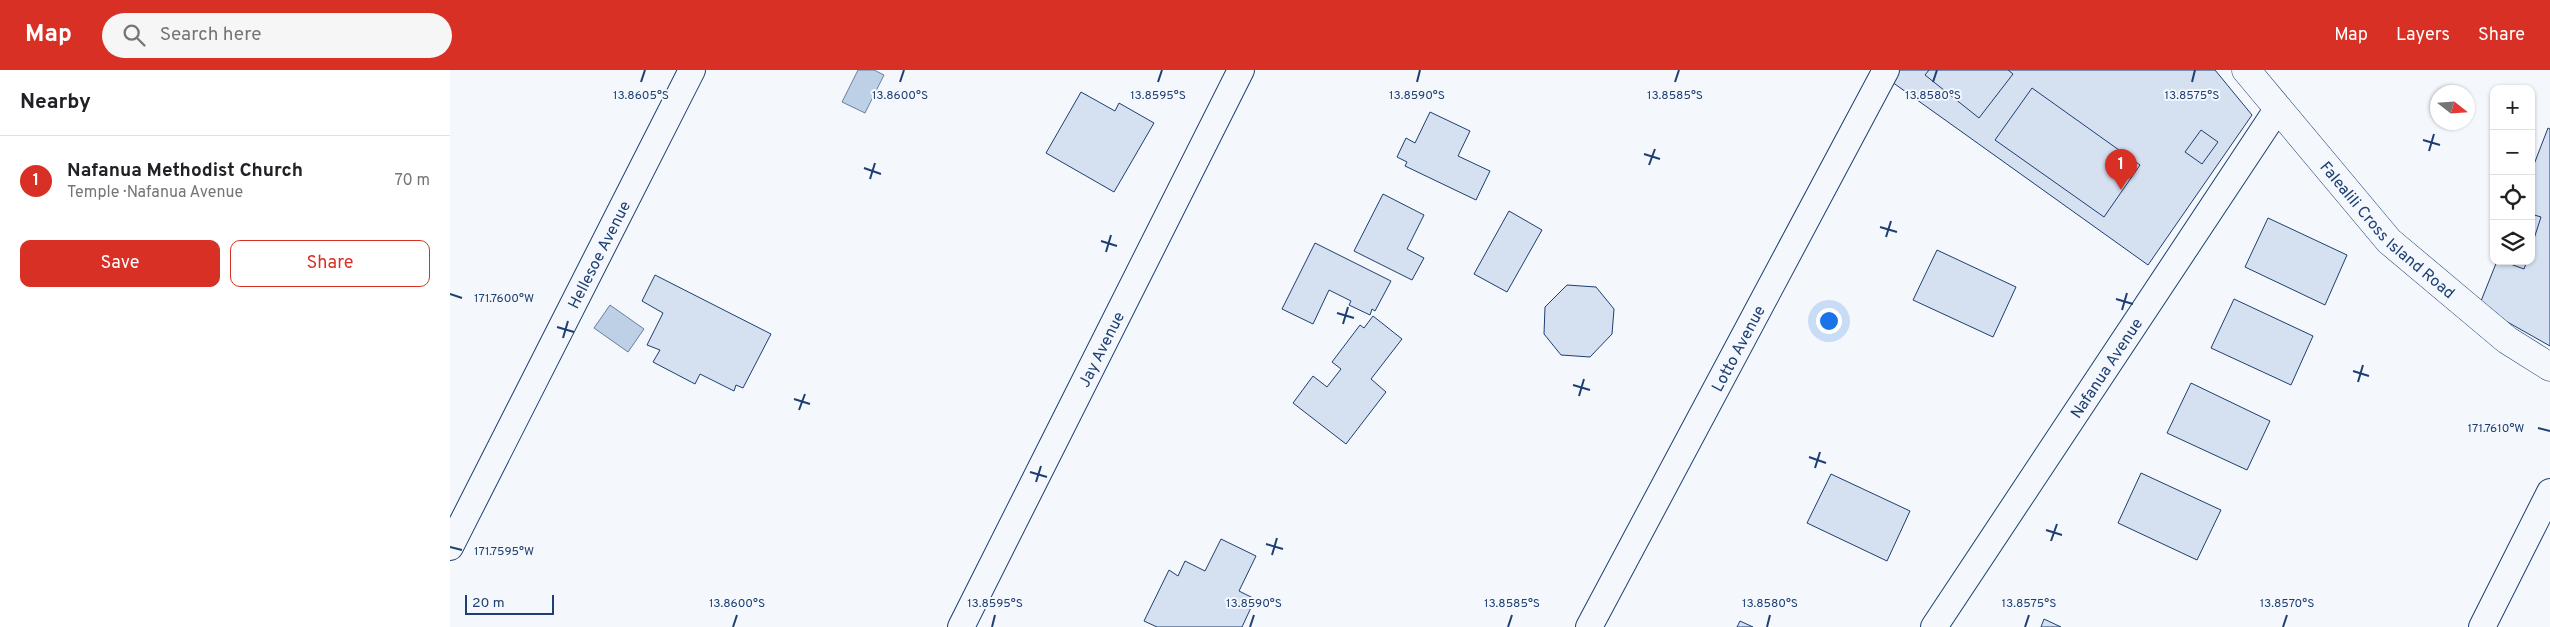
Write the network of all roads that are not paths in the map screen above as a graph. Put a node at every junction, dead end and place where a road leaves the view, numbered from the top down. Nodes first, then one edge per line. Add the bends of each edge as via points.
1 (692, 70) edge
2 (1241, 70) edge
3 (1886, 70) edge
4 (2246, 70) edge
5 (2278, 108) junction
6 (2550, 367) edge
7 (2550, 492) edge
8 (450, 547) edge
9 (962, 627) edge
10 (1589, 627) edge
11 (1934, 627) edge
12 (2482, 627) edge

1 - 8 street, Hellesoe Avenue
2 - 9 street, Jay Avenue
3 - 10 street, Lotto Avenue
4 - 5 main road, Falealili Cross Island Road
5 - 6 main road, Falealili Cross Island Road via 2389,241 2507,340
5 - 11 street, Nafanua Avenue
7 - 12 street

